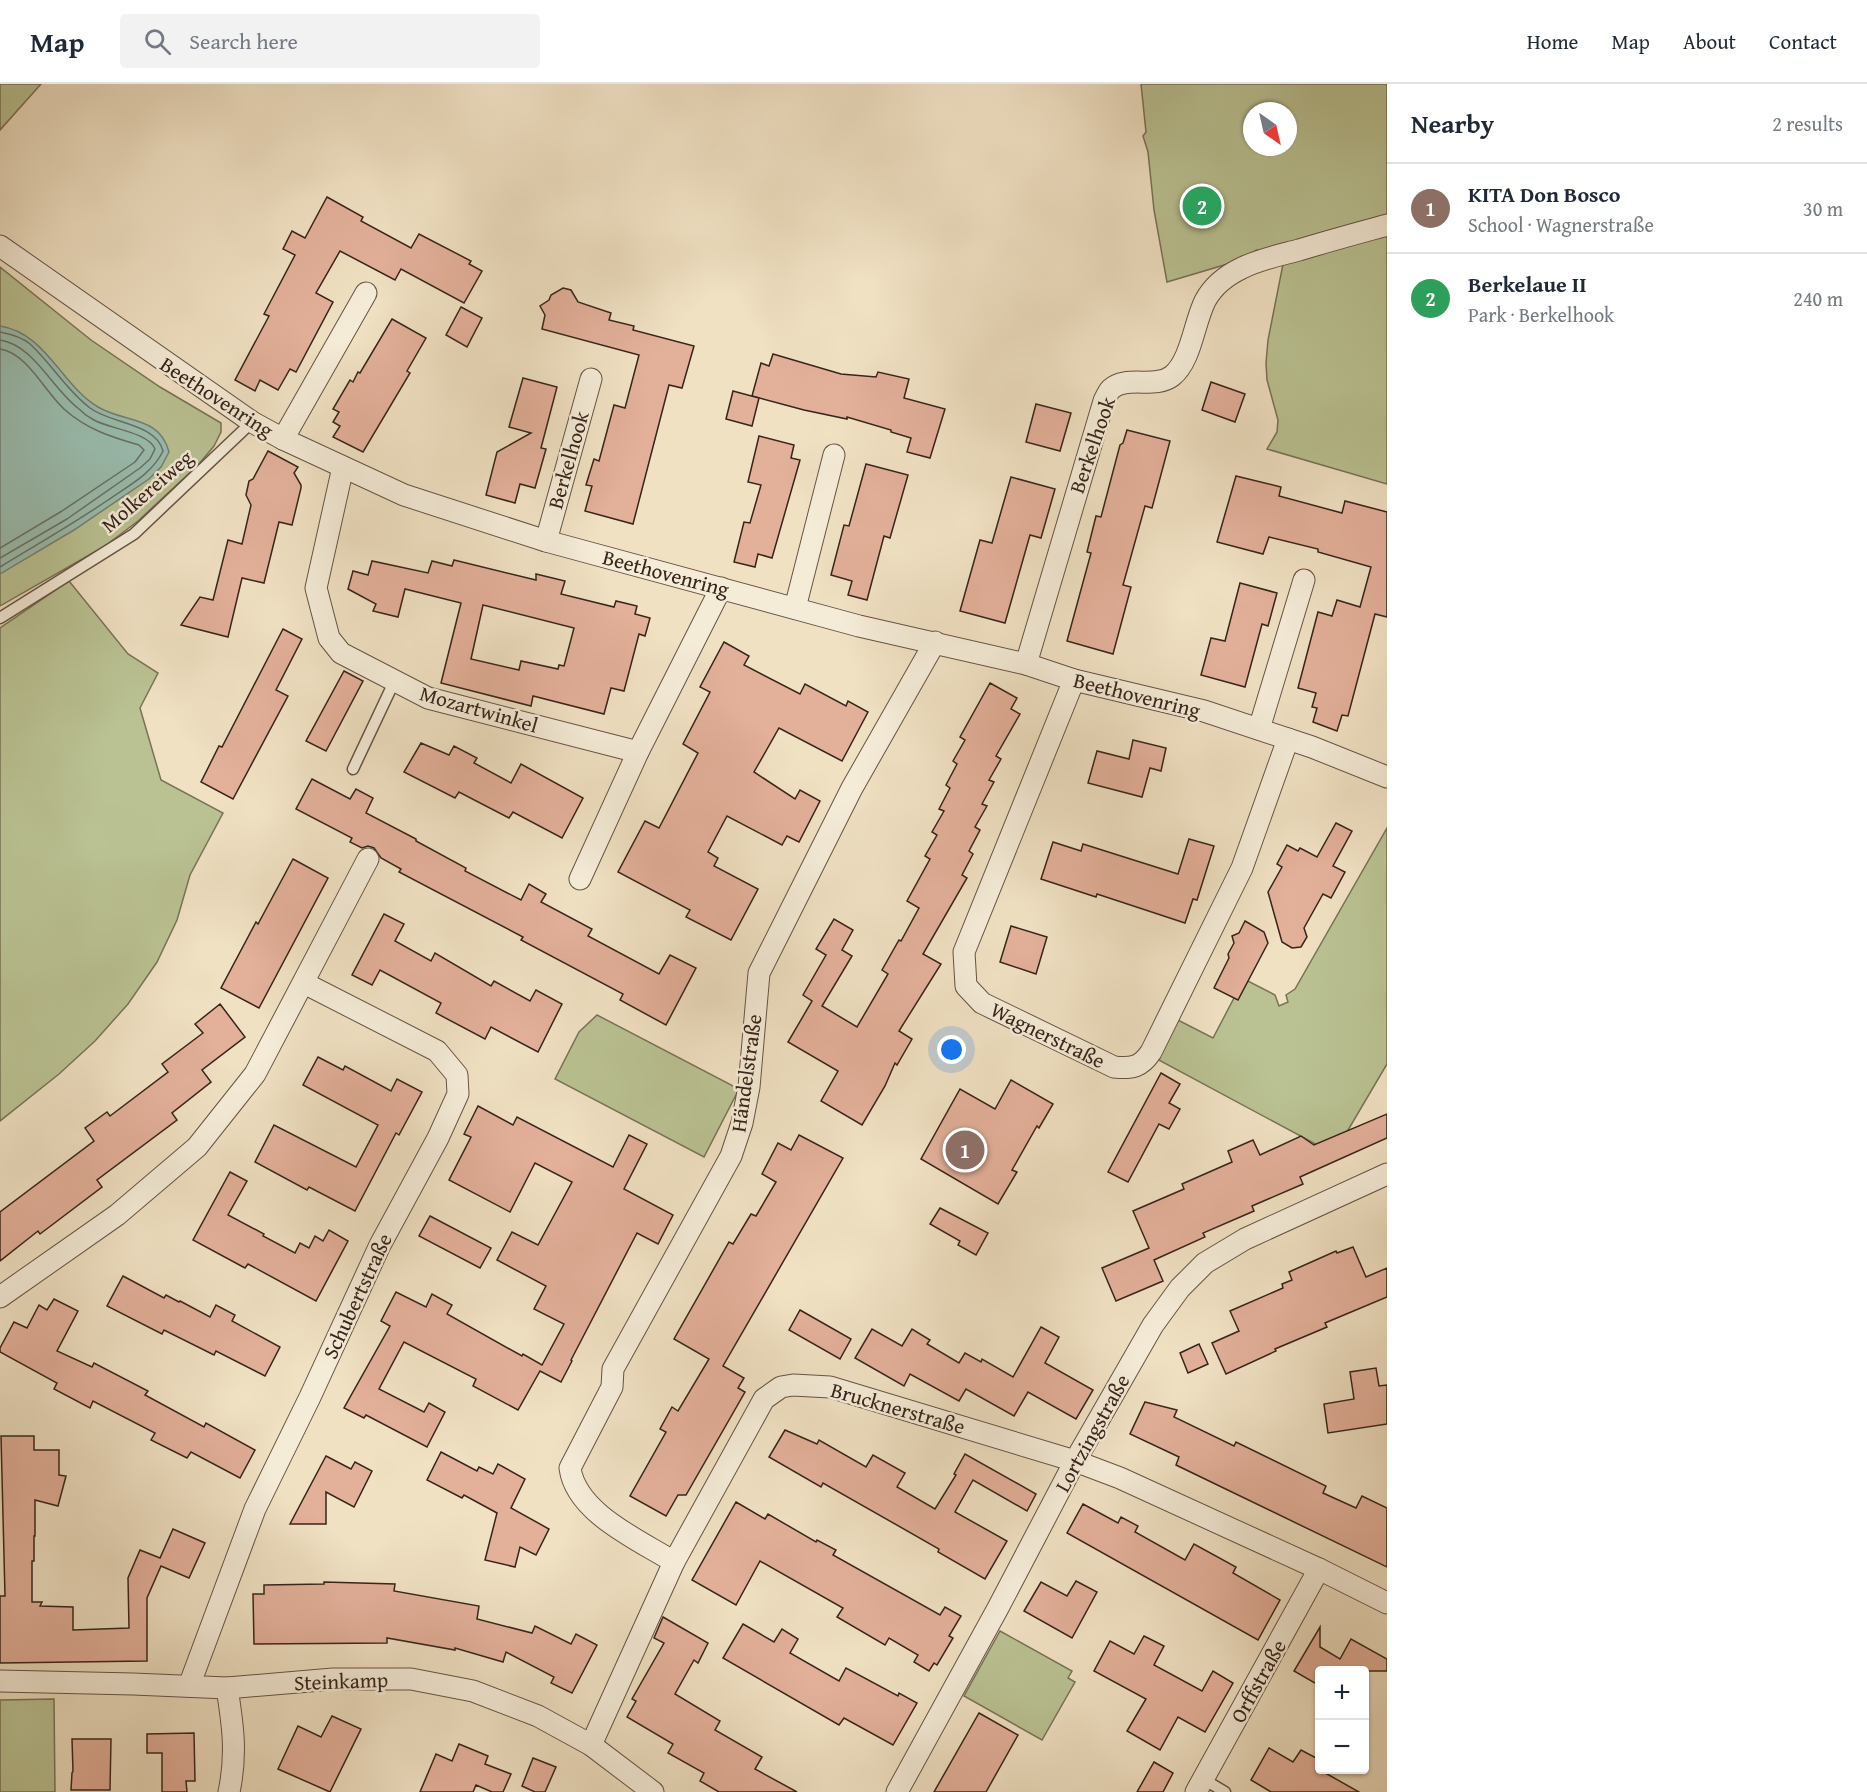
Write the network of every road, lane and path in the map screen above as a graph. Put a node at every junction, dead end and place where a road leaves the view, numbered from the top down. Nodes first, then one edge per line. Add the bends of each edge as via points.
1 (1387, 225) edge
2 (0, 246) edge
3 (366, 294) dead end
4 (591, 379) dead end
5 (252, 422) junction
6 (283, 440) junction
7 (834, 455) dead end
8 (343, 468) junction
9 (546, 541) junction
10 (1304, 580) dead end
11 (721, 588) junction
12 (795, 608) junction
13 (0, 618) edge
14 (935, 642) junction
15 (1026, 664) junction
16 (1074, 680) junction
17 (394, 682) junction
18 (1259, 729) junction
19 (1288, 739) junction
20 (638, 752) junction
21 (353, 769) dead end
22 (1387, 777) edge
23 (368, 859) dead end
24 (580, 879) dead end
25 (304, 983) junction
26 (1387, 1174) edge
27 (0, 1297) edge
28 (1075, 1461) junction
29 (674, 1562) junction
30 (1319, 1569) junction
31 (1387, 1603) edge
32 (0, 1681) edge
33 (189, 1686) junction
34 (228, 1688) junction
35 (591, 1745) junction
36 (1199, 1786) edge
37 (229, 1792) edge
38 (653, 1792) edge
39 (897, 1792) edge
40 (1225, 1792) edge

1 - 15 street, Berkelhook via 1265,259 1228,276 1206,299 1185,360 1175,374 1163,382 1124,383 1112,388 1104,400
2 - 5 street, Beethovenring
3 - 6 street
4 - 9 street, Berkelhook
5 - 6 street, Beethovenring
5 - 13 lane, Molkereiweg via 134,534
6 - 8 street, Beethovenring
7 - 12 street
8 - 9 street, Beethovenring via 404,495
8 - 17 street, Mozartwinkel via 316,588 330,638 341,653
9 - 11 street, Beethovenring
10 - 18 street
11 - 12 street, Beethovenring
11 - 20 street
12 - 14 street, Beethovenring
14 - 15 street, Beethovenring
14 - 29 street, Händelstraße via 852,788 759,973 748,1087 731,1156 613,1370 612,1387 570,1468 578,1493 606,1520
15 - 16 street, Beethovenring
16 - 18 street, Beethovenring via 1204,711
16 - 19 street, Wagnerstraße via 964,952 966,986 982,1003 1114,1067 1129,1069 1143,1064 1151,1052 1242,868
17 - 20 street, Mozartwinkel via 428,698
17 - 21 lane
18 - 19 street, Beethovenring
19 - 22 street, Beethovenring
20 - 24 street
23 - 25 street
25 - 27 street via 255,1074 197,1147 117,1215
25 - 33 street, Schubertstraße via 437,1052 457,1075 458,1094 370,1266 255,1509
26 - 28 street, Lortzingstraße via 1245,1239 1205,1263 1180,1288 1153,1325
28 - 29 street, Brucknerstraße via 830,1387 781,1387 764,1399
28 - 30 street, Brucknerstraße
28 - 39 street, Lortzingstraße
29 - 35 street, Brucknerstraße
30 - 31 street, Brucknerstraße
30 - 36 street, Orffstraße
32 - 33 street, Steinkamp
33 - 34 street, Steinkamp
34 - 35 street, Steinkamp via 333,1679 411,1680 473,1691 538,1716
34 - 37 street via 234,1768
35 - 38 street, Steinkamp
36 - 40 lane

